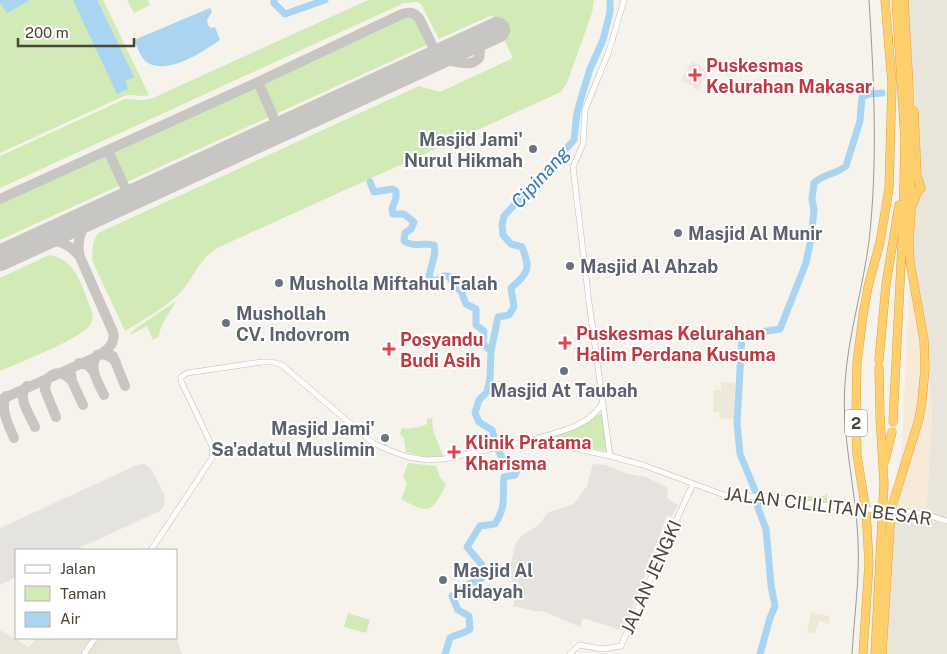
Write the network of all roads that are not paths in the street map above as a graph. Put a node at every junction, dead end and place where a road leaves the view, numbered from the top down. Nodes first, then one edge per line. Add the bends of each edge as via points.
1 (624, 0) edge
2 (885, 0) edge
3 (896, 0) edge
4 (904, 0) edge
5 (903, 96) junction
6 (603, 401) junction
7 (893, 422) dead end
8 (892, 432) dead end
9 (528, 441) junction
10 (610, 456) junction
11 (884, 468) junction
12 (693, 484) junction
13 (947, 521) edge
14 (152, 549) edge
15 (94, 639) edge
16 (84, 654) edge
17 (570, 654) edge
18 (863, 654) edge
19 (875, 654) edge
20 (882, 654) edge

1 - 6 street via 609,51 585,110 582,144 573,167
2 - 18 highway, 2 via 892,83 889,190 863,315 856,392 856,440 869,563
3 - 5 highway, 2
4 - 20 highway via 909,88 910,262 925,368 919,419 893,502
5 - 7 highway, 2 via 904,196
5 - 11 highway, 2 via 899,210 886,284 879,363
6 - 9 street via 585,422
6 - 10 street
8 - 11 highway, 2
9 - 10 street, JALAN CILILITAN BESAR
9 - 14 street, JALAN CILILITAN BESAR via 444,459 417,459 390,452 373,443 279,363 249,363 184,373 181,381 209,438 212,458
10 - 12 street, JALAN CILILITAN BESAR
11 - 19 highway, 2
12 - 13 street, JALAN CILILITAN BESAR, bridge via 724,495 921,513
12 - 17 street, JALAN JENGKI via 666,533 656,566 621,646 603,649 580,645
15 - 16 street

